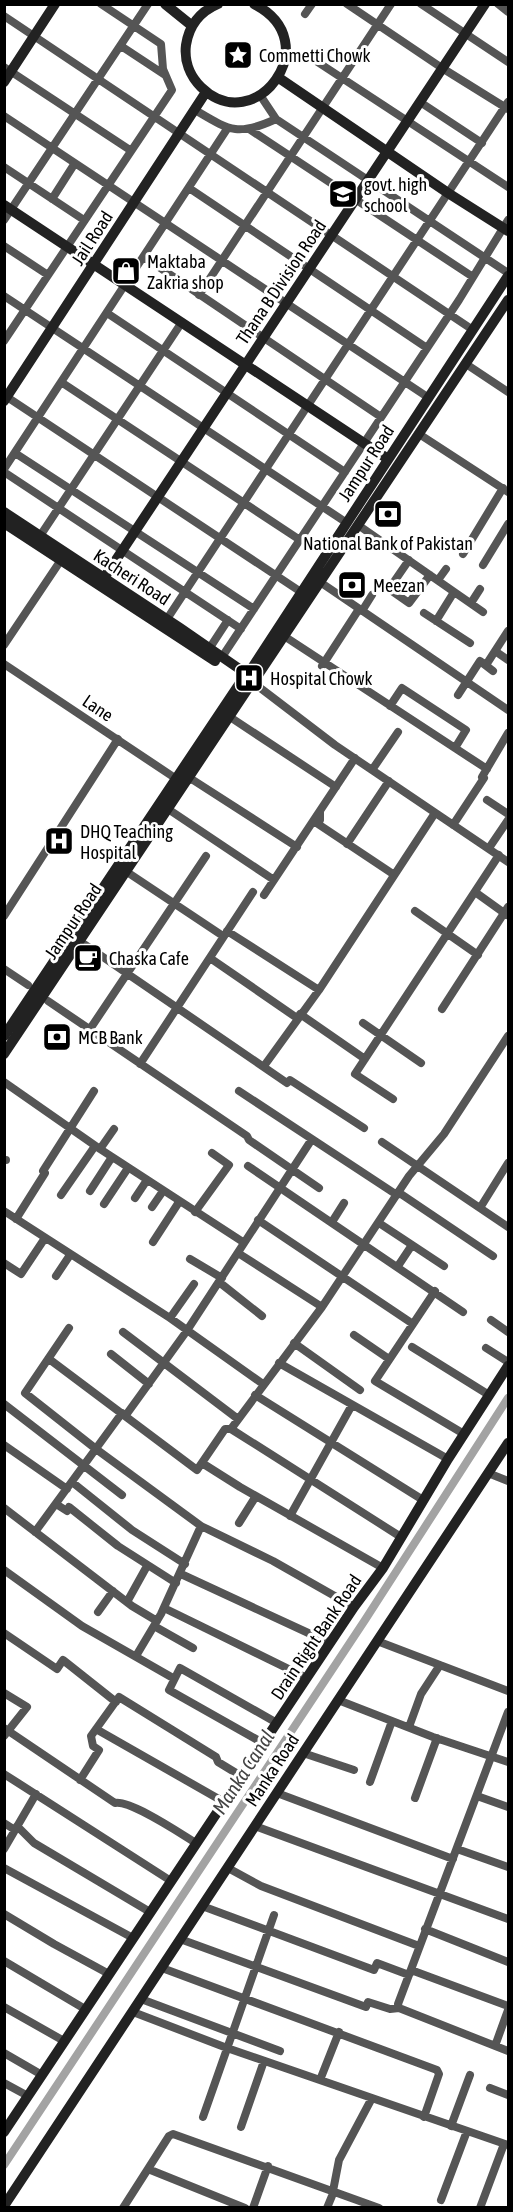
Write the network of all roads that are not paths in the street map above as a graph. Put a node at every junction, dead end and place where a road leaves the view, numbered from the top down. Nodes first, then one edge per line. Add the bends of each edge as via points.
1 (55, 4) edge
2 (101, 4) edge
3 (148, 4) edge
4 (165, 4) edge
5 (218, 4) edge
6 (312, 4) edge
7 (347, 4) edge
8 (391, 4) edge
9 (421, 4) edge
10 (485, 4) edge
11 (498, 4) edge
12 (262, 6) edge
13 (508, 12) edge
14 (305, 14) dead end
15 (4, 16) edge
16 (191, 25) junction
17 (378, 25) junction
18 (134, 26) junction
19 (465, 34) junction
20 (35, 36) junction
21 (121, 46) junction
22 (316, 61) dead end
23 (508, 62) edge
24 (442, 68) junction
25 (8, 69) edge
26 (166, 76) junction
27 (279, 78) junction
28 (98, 79) junction
29 (343, 79) junction
30 (4, 82) edge
31 (206, 92) junction
32 (260, 95) junction
33 (420, 102) junction
34 (508, 106) edge
35 (324, 107) junction
36 (195, 110) junction
37 (75, 113) junction
38 (4, 116) edge
39 (154, 116) junction
40 (276, 119) junction
41 (407, 122) junction
42 (227, 129) junction
43 (249, 129) junction
44 (180, 133) junction
45 (304, 138) junction
46 (482, 143) junction
47 (52, 148) junction
48 (130, 150) junction
49 (388, 151) junction
50 (211, 154) junction
51 (291, 157) junction
52 (469, 162) junction
53 (75, 163) junction
54 (4, 167) edge
55 (368, 180) junction
56 (28, 183) junction
57 (108, 184) junction
58 (508, 187) edge
59 (189, 188) junction
60 (268, 192) junction
61 (448, 193) junction
62 (52, 199) junction
63 (355, 200) junction
64 (135, 202) junction
65 (8, 207) edge
66 (4, 220) edge
67 (84, 220) junction
68 (430, 221) junction
69 (166, 223) junction
70 (245, 226) junction
71 (507, 226) edge
72 (332, 235) junction
73 (417, 241) junction
74 (4, 246) edge
75 (67, 246) junction
76 (144, 257) junction
77 (485, 258) junction
78 (222, 260) junction
79 (95, 264) junction
80 (309, 269) junction
81 (48, 275) junction
82 (508, 275) edge
83 (393, 276) junction
84 (473, 277) junction
85 (125, 285) junction
86 (199, 294) junction
87 (4, 296) edge
88 (508, 300) edge
89 (286, 303) junction
90 (25, 310) junction
91 (371, 310) junction
92 (107, 313) junction
93 (450, 314) junction
94 (182, 322) junction
95 (52, 328) junction
96 (473, 330) junction
97 (264, 338) junction
98 (4, 341) edge
99 (348, 344) junction
100 (427, 348) junction
101 (83, 349) junction
102 (163, 351) junction
103 (246, 364) junction
104 (466, 364) junction
105 (325, 379) junction
106 (62, 382) junction
107 (405, 382) junction
108 (139, 386) junction
109 (508, 392) edge
110 (226, 393) junction
111 (5, 397) edge
112 (429, 398) junction
113 (307, 405) junction
114 (38, 417) junction
115 (381, 417) junction
116 (117, 419) junction
117 (203, 428) junction
118 (288, 434) junction
119 (419, 434) junction
120 (364, 443) junction
121 (15, 453) junction
122 (94, 454) junction
123 (388, 459) junction
124 (181, 461) junction
125 (265, 470) junction
126 (4, 471) edge
127 (345, 472) junction
128 (70, 489) junction
129 (506, 490) edge
130 (158, 497) junction
131 (243, 503) junction
132 (322, 506) junction
133 (58, 508) junction
134 (4, 512) edge
135 (4, 523) edge
136 (352, 524) junction
137 (508, 524) edge
138 (135, 531) junction
139 (40, 536) junction
140 (220, 538) junction
141 (300, 540) junction
142 (122, 550) junction
143 (463, 554) dead end
144 (61, 560) junction
145 (409, 560) junction
146 (483, 565) dead end
147 (446, 569) dead end
148 (198, 572) junction
149 (276, 575) junction
150 (430, 575) junction
151 (104, 578) junction
152 (438, 580) junction
153 (320, 582) junction
154 (480, 589) dead end
155 (185, 592) junction
156 (301, 592) junction
157 (454, 592) junction
158 (372, 595) dead end
159 (471, 603) junction
160 (254, 609) junction
161 (361, 610) junction
162 (483, 612) dead end
163 (424, 613) dead end
164 (167, 619) junction
165 (228, 620) junction
166 (436, 621) junction
167 (241, 629) junction
168 (508, 631) edge
169 (284, 636) junction
170 (470, 643) dead end
171 (4, 645) edge
172 (209, 649) junction
173 (495, 651) junction
174 (222, 657) junction
175 (508, 660) edge
176 (4, 664) edge
177 (323, 665) junction
178 (248, 677) junction
179 (467, 682) junction
180 (458, 695) dead end
181 (390, 706) junction
182 (508, 710) edge
183 (233, 719) dead end
184 (398, 732) dead end
185 (508, 733) edge
186 (118, 739) junction
187 (455, 748) junction
188 (355, 758) junction
189 (487, 769) junction
190 (372, 770) junction
191 (175, 778) junction
192 (188, 778) junction
193 (389, 781) junction
194 (336, 787) junction
195 (487, 800) dead end
196 (168, 809) junction
197 (320, 811) junction
198 (435, 813) junction
199 (508, 814) edge
200 (508, 820) edge
201 (453, 825) junction
202 (347, 844) junction
203 (297, 847) junction
204 (489, 848) junction
205 (499, 855) junction
206 (206, 856) dead end
207 (508, 862) edge
208 (130, 874) dead end
209 (393, 874) junction
210 (274, 880) junction
211 (476, 891) junction
212 (253, 892) dead end
213 (264, 895) dead end
214 (174, 904) junction
215 (414, 911) dead end
216 (507, 912) edge
217 (4, 916) edge
218 (225, 933) junction
219 (448, 934) junction
220 (84, 944) dead end
221 (478, 955) junction
222 (210, 958) junction
223 (4, 969) edge
224 (128, 974) junction
225 (28, 985) dead end
226 (319, 990) junction
227 (48, 1001) dead end
228 (178, 1008) junction
229 (442, 1009) dead end
230 (299, 1016) junction
231 (363, 1023) dead end
232 (90, 1029) junction
233 (4, 1036) edge
234 (381, 1036) junction
235 (508, 1036) edge
236 (4, 1054) edge
237 (365, 1059) junction
238 (421, 1063) dead end
239 (140, 1064) junction
240 (264, 1066) junction
241 (4, 1082) edge
242 (94, 1091) dead end
243 (239, 1091) dead end
244 (393, 1099) dead end
245 (71, 1128) junction
246 (364, 1128) dead end
247 (114, 1129) dead end
248 (312, 1139) junction
249 (382, 1142) dead end
250 (98, 1148) junction
251 (212, 1153) dead end
252 (112, 1157) junction
253 (508, 1162) edge
254 (248, 1166) dead end
255 (418, 1166) junction
256 (128, 1168) junction
257 (291, 1170) junction
258 (147, 1180) junction
259 (279, 1188) junction
260 (319, 1188) dead end
261 (90, 1191) dead end
262 (163, 1191) junction
263 (398, 1193) junction
264 (61, 1195) dead end
265 (135, 1198) dead end
266 (179, 1202) junction
267 (344, 1203) dead end
268 (104, 1204) dead end
269 (152, 1207) dead end
270 (480, 1208) junction
271 (4, 1211) edge
272 (195, 1212) junction
273 (16, 1218) junction
274 (258, 1220) junction
275 (332, 1222) junction
276 (379, 1223) junction
277 (508, 1227) edge
278 (45, 1238) junction
279 (153, 1242) dead end
280 (243, 1242) junction
281 (366, 1244) junction
282 (412, 1245) junction
283 (238, 1253) junction
284 (70, 1255) junction
285 (494, 1256) dead end
286 (190, 1259) dead end
287 (4, 1263) edge
288 (398, 1266) junction
289 (444, 1266) dead end
290 (56, 1276) dead end
291 (342, 1277) junction
292 (220, 1280) junction
293 (194, 1284) dead end
294 (435, 1292) junction
295 (322, 1307) junction
296 (463, 1312) dead end
297 (262, 1316) dead end
298 (170, 1318) junction
299 (490, 1320) dead end
300 (413, 1324) junction
301 (69, 1328) dead end
302 (123, 1332) dead end
303 (186, 1332) junction
304 (508, 1332) edge
305 (354, 1335) dead end
306 (294, 1343) junction
307 (412, 1347) dead end
308 (486, 1348) dead end
309 (111, 1354) dead end
310 (49, 1359) junction
311 (389, 1359) junction
312 (279, 1363) junction
313 (164, 1364) junction
314 (508, 1364) edge
315 (149, 1384) junction
316 (263, 1384) junction
317 (360, 1390) dead end
318 (255, 1395) junction
319 (489, 1395) junction
320 (4, 1404) edge
321 (352, 1405) junction
322 (124, 1414) junction
323 (238, 1419) junction
324 (231, 1429) junction
325 (464, 1434) junction
326 (331, 1442) junction
327 (508, 1443) edge
328 (4, 1445) edge
329 (96, 1449) junction
330 (448, 1459) junction
331 (202, 1462) junction
332 (84, 1465) junction
333 (488, 1473) junction
334 (310, 1481) junction
335 (508, 1481) edge
336 (69, 1486) junction
337 (122, 1495) dead end
338 (256, 1496) junction
339 (423, 1500) junction
340 (56, 1504) junction
341 (4, 1508) edge
342 (290, 1515) junction
343 (239, 1523) dead end
344 (201, 1526) junction
345 (35, 1532) junction
346 (401, 1537) junction
347 (185, 1564) junction
348 (147, 1566) junction
349 (383, 1568) junction
350 (4, 1570) edge
351 (180, 1574) junction
352 (176, 1583) junction
353 (113, 1591) junction
354 (127, 1602) junction
355 (354, 1607) junction
356 (164, 1608) junction
357 (98, 1612) dead end
358 (155, 1623) junction
359 (4, 1633) edge
360 (377, 1641) junction
361 (330, 1643) junction
362 (193, 1648) dead end
363 (136, 1656) junction
364 (440, 1665) junction
365 (173, 1678) junction
366 (306, 1678) junction
367 (508, 1691) edge
368 (4, 1693) edge
369 (338, 1700) junction
370 (116, 1702) junction
371 (508, 1712) edge
372 (392, 1721) junction
373 (277, 1723) junction
374 (409, 1727) junction
375 (96, 1729) junction
376 (6, 1732) edge
377 (437, 1738) junction
378 (264, 1743) junction
379 (303, 1753) junction
380 (492, 1756) junction
381 (508, 1762) edge
382 (354, 1770) dead end
383 (4, 1774) edge
384 (241, 1776) junction
385 (80, 1780) junction
386 (370, 1782) dead end
387 (277, 1793) junction
388 (36, 1794) junction
389 (477, 1796) junction
390 (415, 1798) dead end
391 (224, 1802) junction
392 (508, 1807) edge
393 (4, 1823) edge
394 (255, 1826) junction
395 (16, 1828) junction
396 (196, 1843) junction
397 (5, 1848) edge
398 (457, 1849) junction
399 (453, 1859) junction
400 (508, 1867) edge
401 (4, 1868) edge
402 (228, 1868) junction
403 (171, 1881) junction
404 (440, 1894) junction
405 (202, 1906) junction
406 (150, 1912) junction
407 (4, 1914) edge
408 (274, 1915) dead end
409 (508, 1919) edge
410 (425, 1929) junction
411 (268, 1931) junction
412 (133, 1938) junction
413 (180, 1940) junction
414 (419, 1946) junction
415 (4, 1961) edge
416 (508, 1962) edge
417 (162, 1968) junction
418 (255, 1968) junction
419 (410, 1972) junction
420 (109, 1974) junction
421 (245, 1998) junction
422 (141, 1999) junction
423 (4, 2007) edge
424 (399, 2008) junction
425 (508, 2008) edge
426 (85, 2009) junction
427 (133, 2012) junction
428 (339, 2032) junction
429 (232, 2033) junction
430 (64, 2041) junction
431 (495, 2046) junction
432 (227, 2048) junction
433 (280, 2051) dead end
434 (508, 2051) edge
435 (4, 2053) edge
436 (264, 2061) junction
437 (42, 2075) junction
438 (470, 2075) dead end
439 (320, 2080) junction
440 (4, 2083) edge
441 (490, 2088) dead end
442 (508, 2095) edge
443 (28, 2096) junction
444 (372, 2098) junction
445 (203, 2117) dead end
446 (424, 2117) junction
447 (450, 2126) junction
448 (241, 2127) dead end
449 (5, 2129) edge
450 (467, 2131) junction
451 (506, 2145) edge
452 (268, 2166) junction
453 (148, 2169) junction
454 (333, 2191) junction
455 (441, 2200) dead end
456 (4, 2206) edge
457 (125, 2207) edge
458 (245, 2208) edge
459 (253, 2208) edge
460 (327, 2208) edge
461 (379, 2208) edge
462 (480, 2208) edge

1 - 20 main road
2 - 18 street
3 - 18 street
4 - 16 main road
5 - 16 main road
6 - 14 street
7 - 17 street
8 - 17 street
9 - 19 street
10 - 19 main road, Thana B Division Road
11 - 13 street
12 - 27 main road via 280,26 286,43 286,61
15 - 20 street
16 - 31 main road via 185,53 188,68
17 - 24 street
17 - 29 street
18 - 21 street
18 - 26 street via 161,44
19 - 23 street
19 - 24 main road, Thana B Division Road
20 - 25 main road
20 - 28 street
21 - 26 street
21 - 28 street
22 - 29 street
24 - 33 main road, Thana B Division Road
24 - 34 street
25 - 30 main road
25 - 37 street
26 - 39 street via 172,90
27 - 32 main road
27 - 35 main road
28 - 37 street
28 - 39 street
29 - 35 street
29 - 41 street
31 - 32 main road via 221,100 238,102
31 - 36 main road, Jail Road
32 - 40 street
33 - 41 main road, Thana B Division Road
33 - 46 street
34 - 46 street
35 - 45 street
35 - 49 main road
36 - 42 street
36 - 44 main road, Jail Road
37 - 47 street
37 - 48 street
38 - 47 street
39 - 44 street
39 - 48 street
40 - 43 street
40 - 45 street
41 - 49 main road, Thana B Division Road
41 - 52 street
42 - 43 street
42 - 50 street
43 - 51 street
44 - 50 street
44 - 64 main road, Jail Road
45 - 51 street
45 - 55 street
46 - 52 street
47 - 53 street
47 - 56 street
48 - 57 street
49 - 55 main road, Thana B Division Road
49 - 61 main road
50 - 59 street
50 - 60 street
51 - 60 street
51 - 63 street
52 - 58 street
52 - 61 street
53 - 57 street
53 - 62 street
54 - 56 street
55 - 63 main road, Thana B Division Road
55 - 68 street
56 - 62 street
56 - 65 street
57 - 64 street
57 - 67 street
59 - 69 street
59 - 70 street
60 - 70 street
60 - 72 street
61 - 68 street
61 - 71 main road
62 - 67 street
63 - 72 main road, Thana B Division Road
63 - 73 street
64 - 69 street
64 - 79 main road, Jail Road
65 - 66 street
65 - 75 main road
67 - 75 street
68 - 73 street
68 - 77 street
69 - 76 street
69 - 78 street
70 - 78 street
70 - 80 street
71 - 77 street
72 - 80 main road, Thana B Division Road
72 - 83 street
73 - 83 street
73 - 84 street
74 - 81 street
75 - 79 main road
75 - 81 street
76 - 85 street
76 - 86 street
77 - 82 street
77 - 84 street
78 - 86 street
78 - 89 street
79 - 85 main road
79 - 95 main road, Jail Road
80 - 89 main road, Thana B Division Road
80 - 91 street
81 - 90 street
82 - 96 main road, Jampur Road
83 - 91 street
83 - 93 street
84 - 93 street
85 - 92 street
85 - 94 main road
86 - 97 street
87 - 90 street
88 - 104 main road, Jampur Road
89 - 97 main road, Thana B Division Road
89 - 99 street
90 - 95 street
90 - 98 street
91 - 99 street
91 - 100 street
92 - 101 street
92 - 102 street
93 - 96 street
93 - 100 street
94 - 102 street
94 - 103 main road
95 - 101 street
95 - 111 main road, Jail Road
96 - 112 main road, Jampur Road
97 - 103 main road, Thana B Division Road
97 - 105 street
99 - 105 street
99 - 107 street
100 - 107 street
101 - 106 street
101 - 108 street
102 - 108 street
102 - 110 street
103 - 110 main road, Thana B Division Road
103 - 113 main road
104 - 109 street
104 - 119 main road, Jampur Road
105 - 113 street
105 - 115 street
106 - 114 street
106 - 116 street
107 - 112 street
107 - 115 street
108 - 116 street
108 - 117 street
110 - 117 main road, Thana B Division Road
110 - 118 street
111 - 114 street
112 - 123 main road, Jampur Road
113 - 118 street
113 - 120 main road
114 - 121 street
114 - 122 street
115 - 120 street
116 - 122 street
116 - 124 street
117 - 124 main road, Thana B Division Road
117 - 125 street
118 - 125 street
118 - 127 street
119 - 129 street
119 - 136 main road, Jampur Road
120 - 123 main road
120 - 127 street
121 - 126 street
121 - 128 street
122 - 128 street
122 - 130 street
123 - 136 main road, Jampur Road
124 - 130 main road, Thana B Division Road
124 - 131 street
125 - 131 street
125 - 132 street
126 - 133 street
127 - 132 street
128 - 133 street
128 - 138 street
129 - 143 street
130 - 138 main road, Thana B Division Road
130 - 140 street
131 - 140 street
131 - 141 street
132 - 136 street
132 - 141 street
133 - 139 street
133 - 142 street
134 - 139 main road, Kacheri Road
135 - 144 main road, Kacheri Road
136 - 145 street
136 - 153 main road, Jampur Road
136 - 156 main road, Jampur Road
137 - 146 street
138 - 142 main road, Thana B Division Road
138 - 148 street
139 - 151 main road, Kacheri Road
140 - 148 street
140 - 149 street
141 - 149 street
142 - 151 main road, Thana B Division Road
142 - 155 street
144 - 171 street
144 - 178 main road, Kacheri Road
145 - 150 street
145 - 150 street via 389,589 409,603
147 - 152 street
148 - 155 street
148 - 160 street
149 - 156 street
149 - 160 street
150 - 152 street
151 - 164 main road, Kacheri Road
152 - 157 street
153 - 161 street
153 - 169 main road, Jampur Road
154 - 159 street
155 - 164 street
155 - 165 street
156 - 178 main road, Jampur Road
157 - 159 street
157 - 166 street
158 - 161 street
159 - 162 street
160 - 167 street
161 - 177 street
161 - 179 street
163 - 166 street
164 - 172 main road, Kacheri Road
165 - 167 street
165 - 172 street
166 - 170 street
167 - 174 street
168 - 173 street
169 - 177 street
169 - 178 main road, Jampur Road
172 - 174 main road, Kacheri Road
173 - 175 street
173 - 179 street via 489,668 480,662
174 - 178 main road, Kacheri Road
176 - 186 street, Lane
177 - 181 street
178 - 188 street
178 - 191 main road, Jampur Road
178 - 192 main road, Jampur Road
179 - 180 street
179 - 182 street
181 - 187 street
181 - 187 street via 402,688 466,730
183 - 194 street
184 - 190 street
185 - 189 street
186 - 191 street, Lane
186 - 217 street
187 - 189 street
188 - 190 street
188 - 194 street
189 - 201 street
190 - 193 street
191 - 192 street
191 - 233 main road, Jampur Road
192 - 196 main road, Jampur Road
192 - 203 street
193 - 198 street
193 - 202 street
194 - 197 street
195 - 199 street
196 - 210 street
196 - 236 main road, Jampur Road
197 - 202 street via 318,824
197 - 203 street
198 - 201 street
198 - 209 street
200 - 204 street
201 - 204 street
202 - 209 street
203 - 210 street
204 - 205 street
205 - 207 street
205 - 211 street
206 - 214 street
208 - 214 street
209 - 226 street
210 - 213 street
211 - 216 street
211 - 219 street
212 - 218 street
214 - 218 street
214 - 224 street
215 - 219 street
216 - 221 street
218 - 222 street
218 - 226 street
219 - 221 street
219 - 234 street
220 - 224 street
221 - 229 street
222 - 228 street
222 - 230 street
223 - 225 street
224 - 228 street
224 - 232 street
226 - 230 street
227 - 232 street
228 - 239 street
228 - 240 street
230 - 237 street
230 - 240 street
231 - 234 street
232 - 239 street
234 - 237 street
234 - 238 street
235 - 255 street via 444,1134
237 - 244 street via 355,1074
239 - 257 street
240 - 246 street
241 - 245 street
242 - 245 street
243 - 248 street
245 - 250 street
245 - 273 street
247 - 250 street
248 - 257 street
248 - 263 street
249 - 255 street
250 - 252 street
250 - 264 street
251 - 272 street via 228,1164
252 - 256 street
252 - 261 street
253 - 270 street
254 - 259 street
255 - 263 street
255 - 270 street
256 - 258 street
256 - 268 street
257 - 259 street
257 - 260 street
258 - 262 street
258 - 265 street
259 - 274 street
259 - 275 street
262 - 266 street
262 - 269 street
263 - 276 street
263 - 285 street
266 - 272 street
266 - 279 street
267 - 275 street
270 - 277 street
271 - 273 street
272 - 280 street
273 - 278 street
274 - 280 street
274 - 291 street
275 - 281 street
276 - 281 street
276 - 282 street
278 - 284 street
278 - 287 street via 21,1274
280 - 283 street
281 - 288 street
281 - 291 street
282 - 288 street
282 - 289 street
283 - 292 street
283 - 295 street
284 - 290 street
284 - 298 street
286 - 292 street
288 - 294 street
291 - 295 street
291 - 300 street
292 - 297 street
292 - 303 street
293 - 298 street
294 - 296 street
294 - 300 street
295 - 306 street
298 - 303 street
299 - 304 street
300 - 311 street
301 - 310 street
302 - 313 street
303 - 313 street
303 - 316 street
305 - 311 street
306 - 312 street
306 - 317 street
307 - 319 street
308 - 314 street
309 - 315 street
310 - 322 street
310 - 329 street via 25,1393
311 - 325 street via 375,1381
312 - 316 street
312 - 321 street
313 - 315 street
313 - 323 street
314 - 319 main road, Drain Right Bank Road
315 - 322 street
316 - 318 street
318 - 323 street
318 - 326 street
319 - 325 main road, Drain Right Bank Road
320 - 332 street
321 - 326 street
321 - 330 street
322 - 329 street
322 - 331 street via 197,1470
323 - 324 street
324 - 331 street via 225,1429
324 - 334 street
325 - 330 main road, Drain Right Bank Road
326 - 334 street
326 - 339 street
327 - 333 main road, Manka Road
328 - 336 street
329 - 332 street
329 - 344 street
330 - 339 main road, Drain Right Bank Road
331 - 338 street
332 - 336 street
332 - 337 street
333 - 335 street
333 - 360 main road, Manka Road
334 - 342 street
334 - 346 street
336 - 340 street
336 - 347 street
338 - 342 street
338 - 343 street
339 - 346 main road, Drain Right Bank Road
340 - 345 street
340 - 348 street via 67,1511 69,1507
341 - 345 street
342 - 349 street
344 - 347 street
344 - 355 street
345 - 353 street
346 - 349 main road, Drain Right Bank Road
347 - 351 street
348 - 352 street
348 - 354 street
349 - 355 main road, Drain Right Bank Road
350 - 363 street via 82,1626
351 - 352 street
351 - 361 street
352 - 356 street
353 - 354 street
353 - 357 street
354 - 358 street
355 - 361 main road, Drain Right Bank Road
356 - 358 street
356 - 366 street
358 - 362 street
358 - 363 street
359 - 370 street via 57,1669 63,1660
360 - 364 street
360 - 369 main road, Manka Road
361 - 366 main road, Drain Right Bank Road
363 - 365 street
364 - 367 street
364 - 374 street via 421,1694
365 - 373 street via 180,1668
365 - 378 street via 169,1690
366 - 373 main road, Drain Right Bank Road
368 - 376 street via 27,1707
369 - 372 street
369 - 379 main road, Manka Road
370 - 375 street
370 - 384 street via 119,1697 216,1756 218,1762
371 - 380 street
372 - 374 street
372 - 386 street
373 - 378 main road, Drain Right Bank Road
374 - 377 street
375 - 385 street via 91,1743 99,1750
375 - 391 street
376 - 385 street
377 - 380 street
377 - 390 street
378 - 384 main road, Drain Right Bank Road
379 - 382 street
379 - 387 main road, Manka Road
380 - 381 street
380 - 389 street
383 - 388 street
384 - 391 main road, Drain Right Bank Road
385 - 396 street via 115,1803 139,1810
387 - 394 main road, Manka Road
387 - 399 street
388 - 395 street
388 - 403 street
389 - 392 street
389 - 398 street
391 - 396 main road, Drain Right Bank Road
393 - 395 street
394 - 402 main road, Manka Road
394 - 404 street
395 - 397 street
395 - 406 street via 34,1843
396 - 403 main road, Drain Right Bank Road
398 - 399 street
398 - 400 street
399 - 404 street
401 - 412 street
402 - 405 main road, Manka Road
402 - 414 street via 261,1886
403 - 406 main road, Drain Right Bank Road
404 - 409 street
404 - 410 street
405 - 411 street
405 - 413 main road, Manka Road
406 - 412 main road, Drain Right Bank Road
407 - 420 street
408 - 411 street
410 - 414 street
410 - 416 street
411 - 418 street
411 - 419 street via 374,1970 377,1963
412 - 420 main road, Drain Right Bank Road
413 - 417 main road, Manka Road
413 - 418 street
414 - 419 street
415 - 426 street
417 - 421 street
417 - 422 main road, Manka Road
418 - 421 street
418 - 424 street via 366,2007 368,2002
419 - 424 street
419 - 425 street
420 - 426 main road, Drain Right Bank Road
421 - 428 street
421 - 429 street
422 - 427 main road, Manka Road
422 - 429 street
423 - 430 street
424 - 431 street
425 - 431 street
426 - 430 main road, Drain Right Bank Road
427 - 432 street
427 - 456 main road, Manka Road
428 - 439 street
428 - 446 street via 439,2071
429 - 432 street
429 - 433 street
430 - 437 main road, Drain Right Bank Road
431 - 434 street
432 - 436 street
432 - 445 street
435 - 437 street
436 - 439 street
436 - 448 street
437 - 443 main road, Drain Right Bank Road
438 - 447 street
439 - 444 street
440 - 443 street
441 - 442 street
443 - 449 main road, Drain Right Bank Road
444 - 446 street
444 - 454 street via 339,2160
446 - 447 street
447 - 450 street
450 - 451 street
450 - 455 street
451 - 462 street
452 - 453 street via 173,2134
452 - 454 street
452 - 459 street
453 - 457 street
453 - 458 street
454 - 460 street
454 - 461 street

